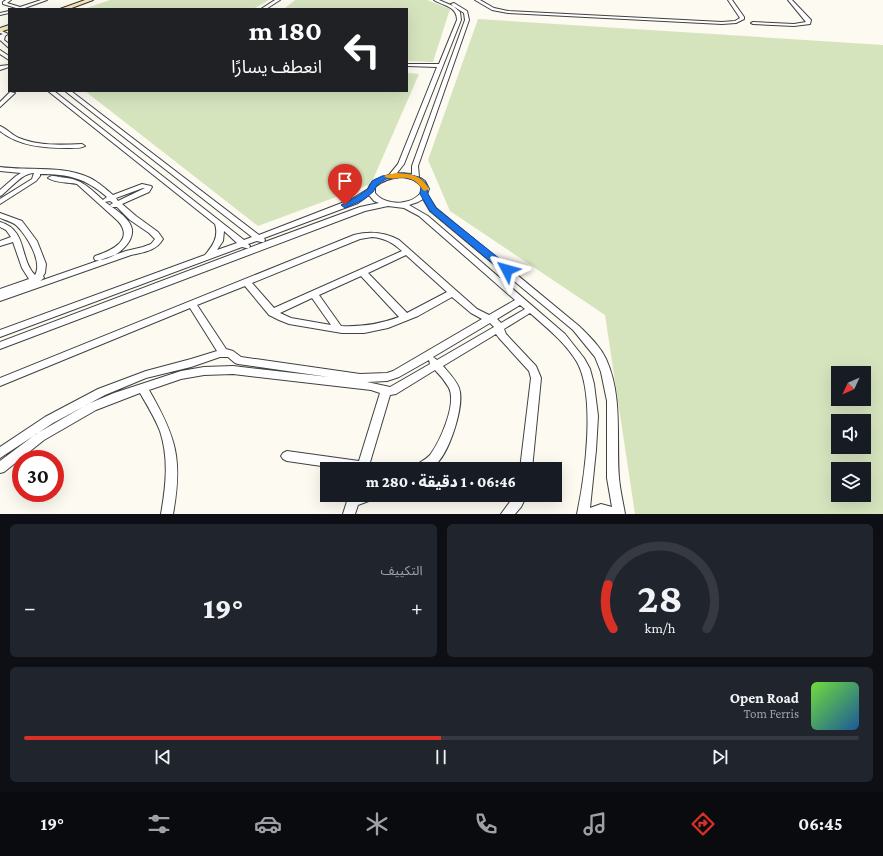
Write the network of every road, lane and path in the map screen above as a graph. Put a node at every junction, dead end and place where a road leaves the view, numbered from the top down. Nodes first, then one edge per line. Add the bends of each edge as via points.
1 (9, 0) edge
2 (45, 0) edge
3 (90, 0) edge
4 (99, 0) edge
5 (436, 0) edge
6 (444, 0) edge
7 (478, 0) edge
8 (730, 0) edge
9 (790, 0) edge
10 (280, 1) edge
11 (78, 2) edge
12 (19, 8) edge
13 (65, 8) edge
14 (75, 8) edge
15 (265, 8) edge
16 (272, 8) edge
17 (742, 19) junction
18 (731, 23) junction
19 (753, 23) junction
20 (4, 32) edge
21 (8, 46) edge
22 (0, 51) edge
23 (8, 57) edge
24 (408, 67) edge
25 (439, 68) junction
26 (52, 92) edge
27 (69, 92) edge
28 (12, 93) dead end
29 (0, 105) edge
30 (0, 128) edge
31 (82, 146) dead end
32 (0, 169) edge
33 (28, 173) junction
34 (0, 175) edge
35 (36, 175) junction
36 (391, 176) junction
37 (18, 177) junction
38 (416, 178) junction
39 (371, 190) junction
40 (0, 194) edge
41 (424, 194) junction
42 (114, 201) junction
43 (0, 202) edge
44 (387, 204) junction
45 (105, 205) junction
46 (400, 205) junction
47 (0, 215) edge
48 (219, 223) junction
49 (0, 224) edge
50 (16, 238) junction
51 (258, 238) junction
52 (0, 244) edge
53 (243, 244) junction
54 (265, 245) junction
55 (123, 246) junction
56 (250, 250) junction
57 (408, 252) junction
58 (129, 253) junction
59 (207, 257) junction
60 (362, 272) junction
61 (37, 282) junction
62 (247, 282) junction
63 (0, 292) edge
64 (452, 293) junction
65 (313, 294) junction
66 (540, 296) junction
67 (0, 298) edge
68 (192, 304) junction
69 (526, 304) junction
70 (272, 313) junction
71 (405, 317) junction
72 (489, 318) junction
73 (338, 328) junction
74 (500, 328) junction
75 (0, 334) edge
76 (0, 346) edge
77 (223, 353) junction
78 (238, 360) junction
79 (432, 360) junction
80 (233, 370) junction
81 (396, 374) junction
82 (0, 382) edge
83 (404, 382) junction
84 (142, 388) junction
85 (386, 391) junction
86 (22, 450) edge
87 (0, 453) edge
88 (12, 456) edge
89 (287, 456) dead end
90 (12, 458) edge
91 (324, 462) edge
92 (364, 462) edge
93 (429, 462) edge
94 (527, 462) edge
95 (0, 468) edge
96 (353, 502) edge
97 (518, 502) edge
98 (167, 514) edge
99 (349, 514) edge
100 (508, 514) edge
101 (583, 514) edge
102 (588, 514) edge
103 (616, 514) edge
104 (620, 514) edge

1 - 12 street via 4,3
2 - 12 street
3 - 11 street
4 - 14 street
5 - 25 street via 452,7 459,16
6 - 38 street via 462,9 468,16 415,166
7 - 18 street via 493,9 508,12
8 - 17 street
9 - 19 street via 807,18 808,24
10 - 15 street
10 - 16 street
11 - 13 street
17 - 18 street
17 - 19 street
18 - 19 street
20 - 21 street via 2,40
22 - 23 street
24 - 25 street
25 - 36 street via 401,164
26 - 48 street
27 - 51 street
28 - 29 street
30 - 31 street via 10,136 26,141 51,146
32 - 33 street
33 - 35 street
33 - 37 street
34 - 37 street
35 - 37 street
35 - 42 street via 76,175 93,183
35 - 43 street
35 - 45 street via 79,183
36 - 38 street via 404,175
36 - 39 street via 375,183
37 - 40 street
38 - 41 street via 424,185
39 - 44 street via 376,200
39 - 51 street via 355,201
41 - 46 street via 415,201
41 - 66 street via 433,209
42 - 45 street
42 - 58 street via 158,237 158,242 152,247
44 - 46 street
44 - 54 street via 363,209
45 - 55 street via 127,226 128,234
46 - 69 street via 423,215
47 - 61 street via 18,223 33,241 42,264
48 - 53 street
48 - 59 street via 221,236
49 - 50 street via 9,228
50 - 52 street
50 - 61 street via 27,272
51 - 53 street
51 - 54 street
53 - 56 street
53 - 59 street
54 - 56 street
55 - 58 street
55 - 61 street via 117,251
56 - 76 street
57 - 60 street
57 - 62 street via 388,237 368,234
57 - 64 street
58 - 61 street
59 - 75 street
60 - 65 street
60 - 71 street
61 - 63 street
61 - 67 street
62 - 68 street
62 - 70 street
64 - 71 street
64 - 72 street via 474,311
65 - 70 street
65 - 73 street
66 - 69 street
66 - 104 street via 590,342 601,359 608,378 611,398 613,479
68 - 77 street
68 - 82 street
69 - 72 street
69 - 74 street
69 - 101 street via 562,336 584,367 591,385 592,424
70 - 73 street via 289,321
71 - 73 street via 374,328
72 - 74 street
72 - 79 street
74 - 79 street
74 - 94 street via 505,339 533,369 536,378
77 - 78 street via 232,354
77 - 87 street via 138,377 102,392 47,420
78 - 80 street
78 - 81 street via 360,378
79 - 81 street
79 - 83 street
79 - 93 street via 454,388 456,400 448,432 440,449
80 - 84 street via 204,371
80 - 85 street via 371,386
81 - 83 street
83 - 85 street via 395,389
84 - 86 street via 92,407
84 - 98 street via 167,437 172,460 173,488
85 - 92 street
87 - 88 street
89 - 91 street
90 - 95 street
96 - 99 street
97 - 100 street
102 - 103 street via 601,510

